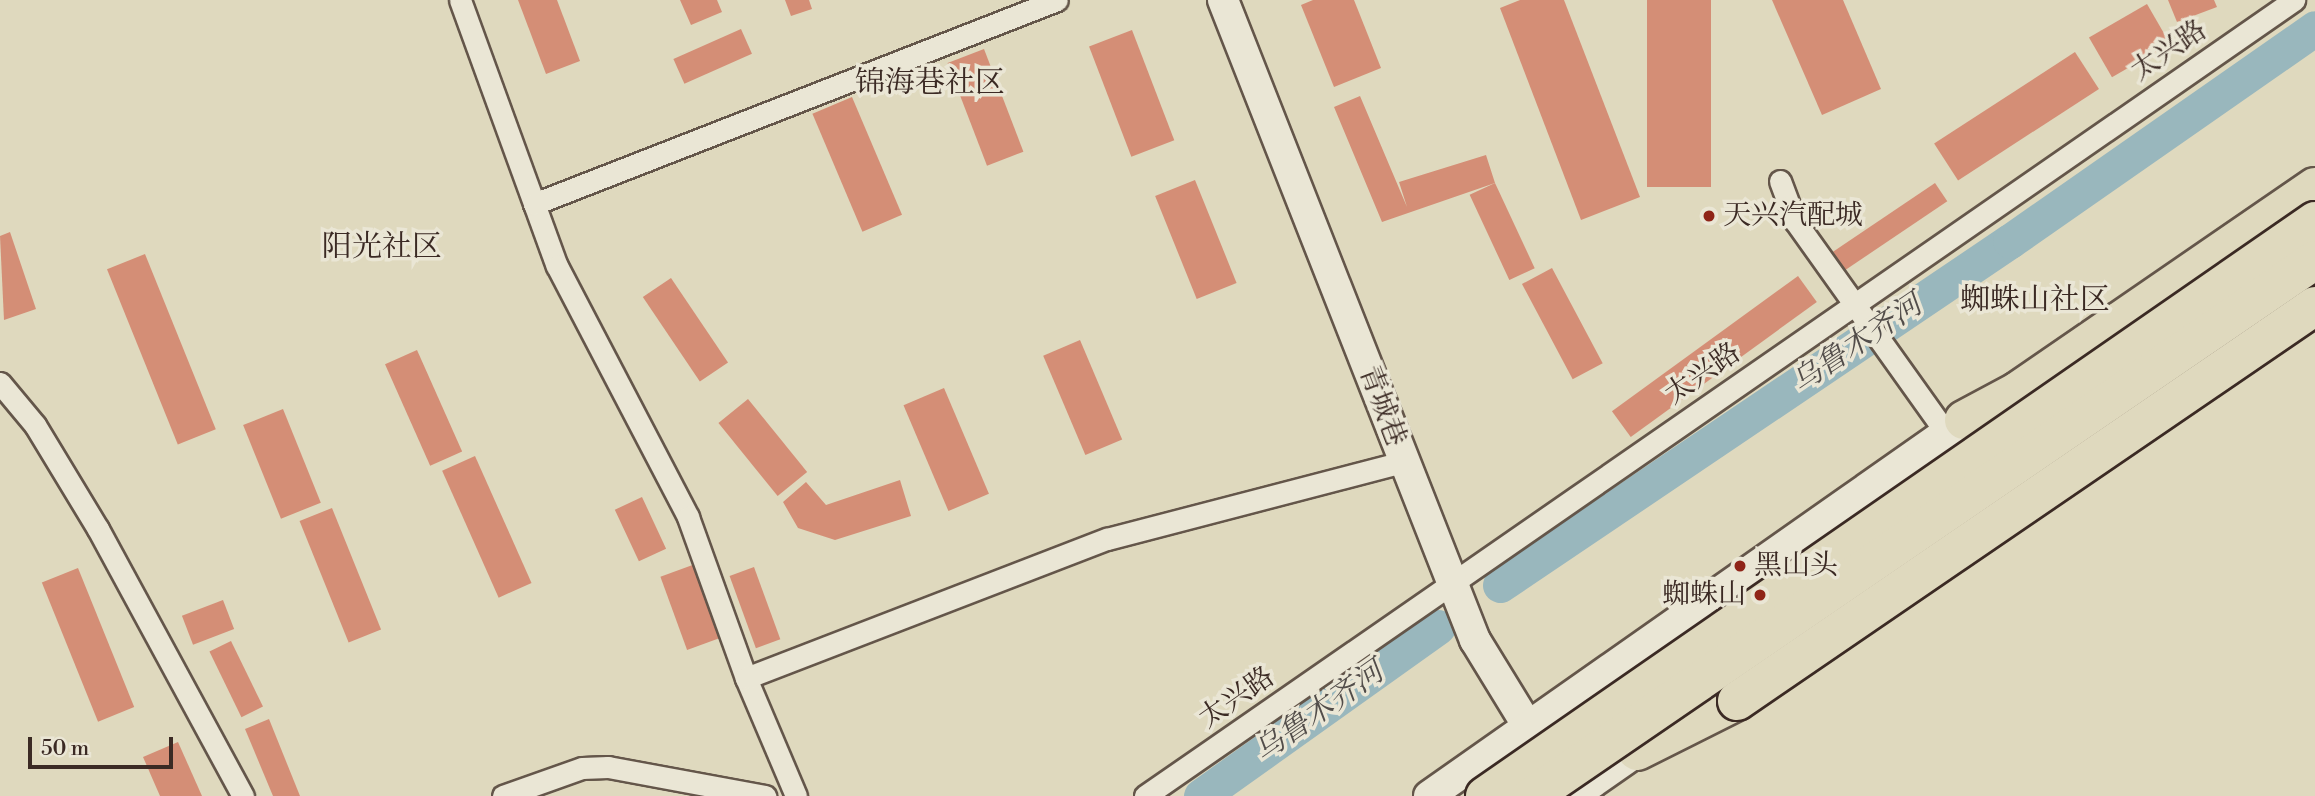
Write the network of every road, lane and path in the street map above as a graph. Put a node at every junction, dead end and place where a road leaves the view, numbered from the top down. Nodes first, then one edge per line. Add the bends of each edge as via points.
1 (460, 0) edge
2 (1057, 0) edge
3 (1223, 0) edge
4 (2294, 0) edge
5 (2315, 179) edge
6 (1780, 181) dead end
7 (2315, 187) edge
8 (534, 204) junction
9 (2315, 221) edge
10 (2313, 290) edge
11 (1859, 309) junction
12 (0, 383) edge
13 (1955, 426) junction
14 (1404, 462) junction
15 (1451, 584) junction
16 (746, 678) junction
17 (1527, 727) junction
18 (1637, 751) junction
19 (243, 796) edge
20 (503, 796) edge
21 (765, 796) edge
22 (796, 796) edge
23 (1145, 796) edge
24 (1429, 796) edge
25 (1485, 796) edge
26 (1532, 796) edge
27 (1573, 796) edge

1 - 8 street
2 - 8 street
3 - 14 main road, 青城巷
4 - 11 street, 太兴路
5 - 13 main road
6 - 11 street via 1795,221
7 - 13 highway via 2018,391
8 - 16 street via 557,266 688,517
9 - 25 highway, bridge
10 - 18 main road
10 - 18 highway, bridge via 1737,701
10 - 26 highway, bridge
11 - 13 street
11 - 15 street, 太兴路
12 - 19 street via 35,425 98,529
13 - 17 main road
14 - 15 main road, 青城巷
14 - 16 street via 1107,539
15 - 17 main road, 青城巷 via 1475,640
15 - 23 street, 太兴路
16 - 22 street
17 - 24 main road
17 - 27 main road, 青城巷
18 - 27 main road
20 - 21 street via 582,768 608,767

